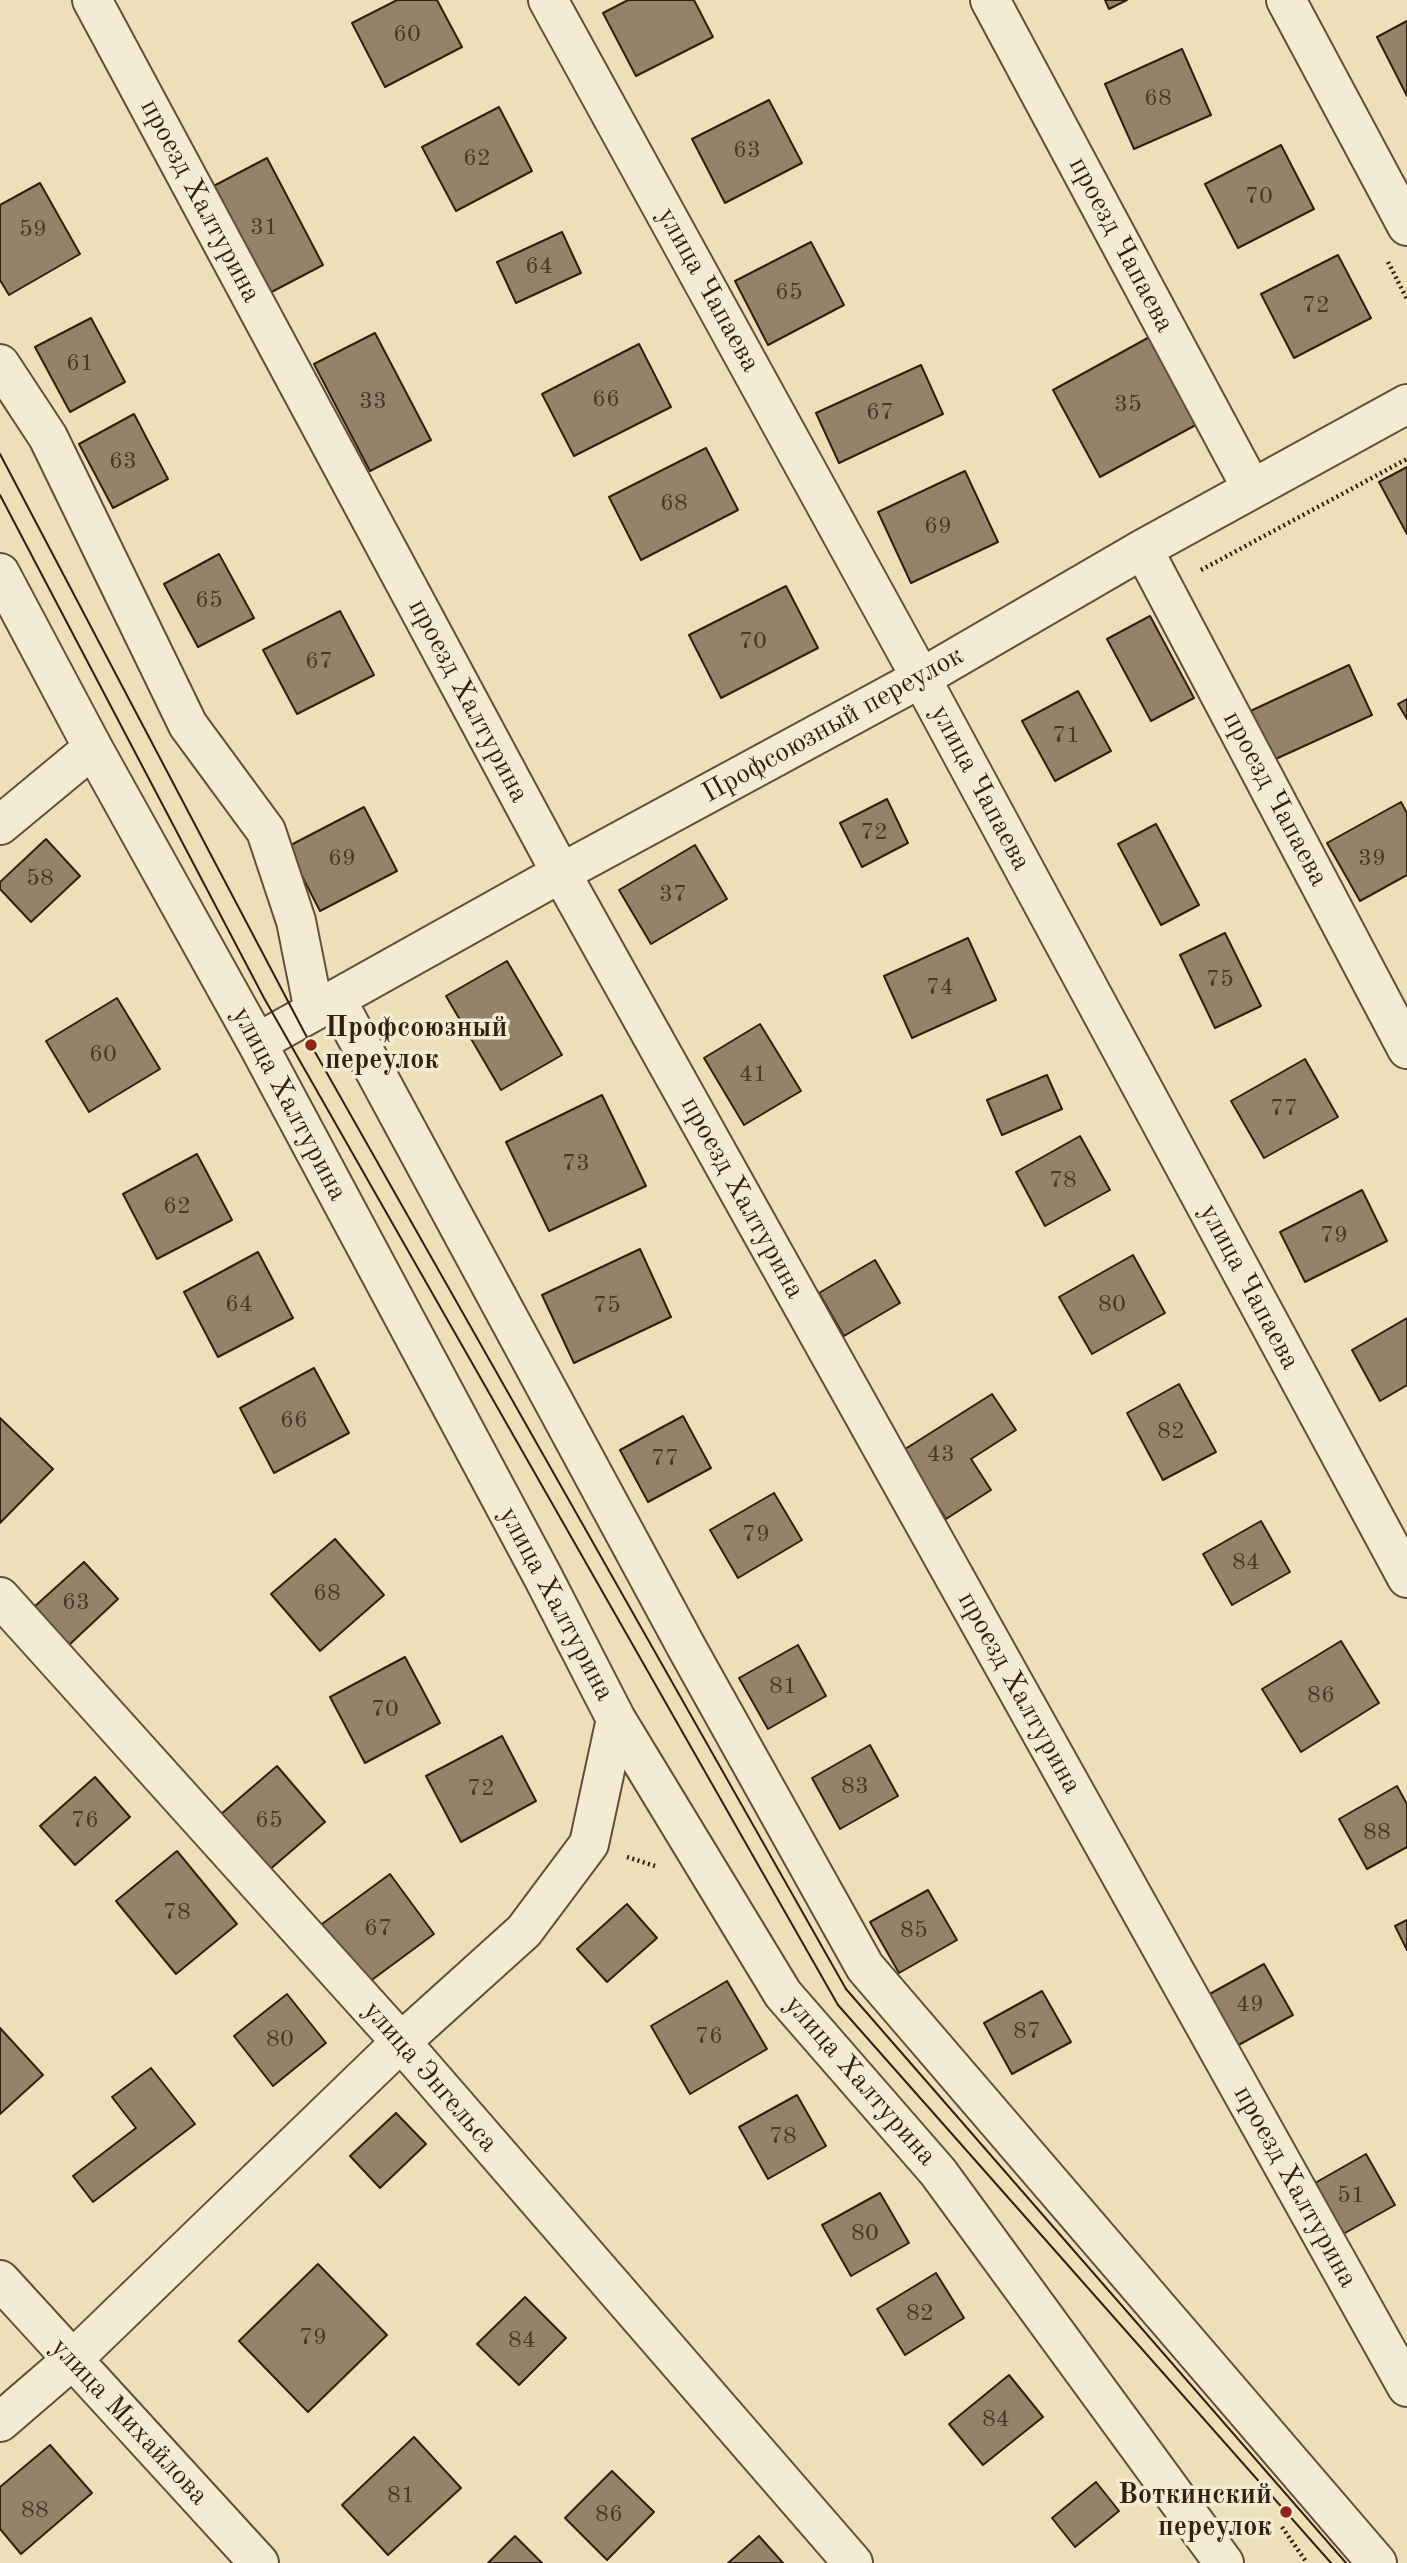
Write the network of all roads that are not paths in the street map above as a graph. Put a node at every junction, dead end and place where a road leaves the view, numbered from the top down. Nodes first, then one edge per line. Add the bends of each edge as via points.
1 (92, 0) edge
2 (548, 0) edge
3 (989, 0) edge
4 (1286, 0) edge
5 (1407, 226) edge
6 (0, 364) edge
7 (1407, 404) edge
8 (1252, 489) junction
9 (1143, 549) junction
10 (0, 573) edge
11 (920, 678) junction
12 (93, 748) junction
13 (0, 825) edge
14 (561, 873) junction
15 (325, 1005) junction
16 (257, 1043) junction
17 (1407, 1049) edge
18 (1407, 1578) edge
19 (0, 1597) edge
20 (616, 1719) junction
21 (401, 2042) junction
22 (0, 2280) edge
23 (72, 2360) junction
24 (1407, 2387) edge
25 (0, 2423) edge
26 (259, 2563) edge
27 (853, 2563) edge
28 (1224, 2563) edge
29 (1377, 2563) edge

1 - 14 street, проезд Халтурина
2 - 11 street, улица Чапаева
3 - 8 street, проезд Чапаева
4 - 5 street
6 - 15 street via 48,437 188,725 266,831
7 - 8 street, Профсоюзный переулок
8 - 9 street, Профсоюзный переулок
9 - 11 street, Профсоюзный переулок
9 - 17 street, проезд Чапаева
10 - 12 street, улица Халтурина
11 - 14 street, Профсоюзный переулок
11 - 18 street, улица Чапаева
12 - 13 street
12 - 16 street, улица Халтурина
14 - 15 street, Профсоюзный переулок
14 - 24 street, проезд Халтурина
15 - 16 street, Профсоюзный переулок
15 - 29 street via 865,1967
16 - 20 street, улица Халтурина
19 - 21 street, улица Энгельса
20 - 21 street via 589,1844 524,1931
20 - 28 street, улица Халтурина via 783,1994 938,2172
21 - 23 street
21 - 27 street, улица Энгельса
22 - 23 street, улица Михайлова
23 - 25 street
23 - 26 street, улица Михайлова

